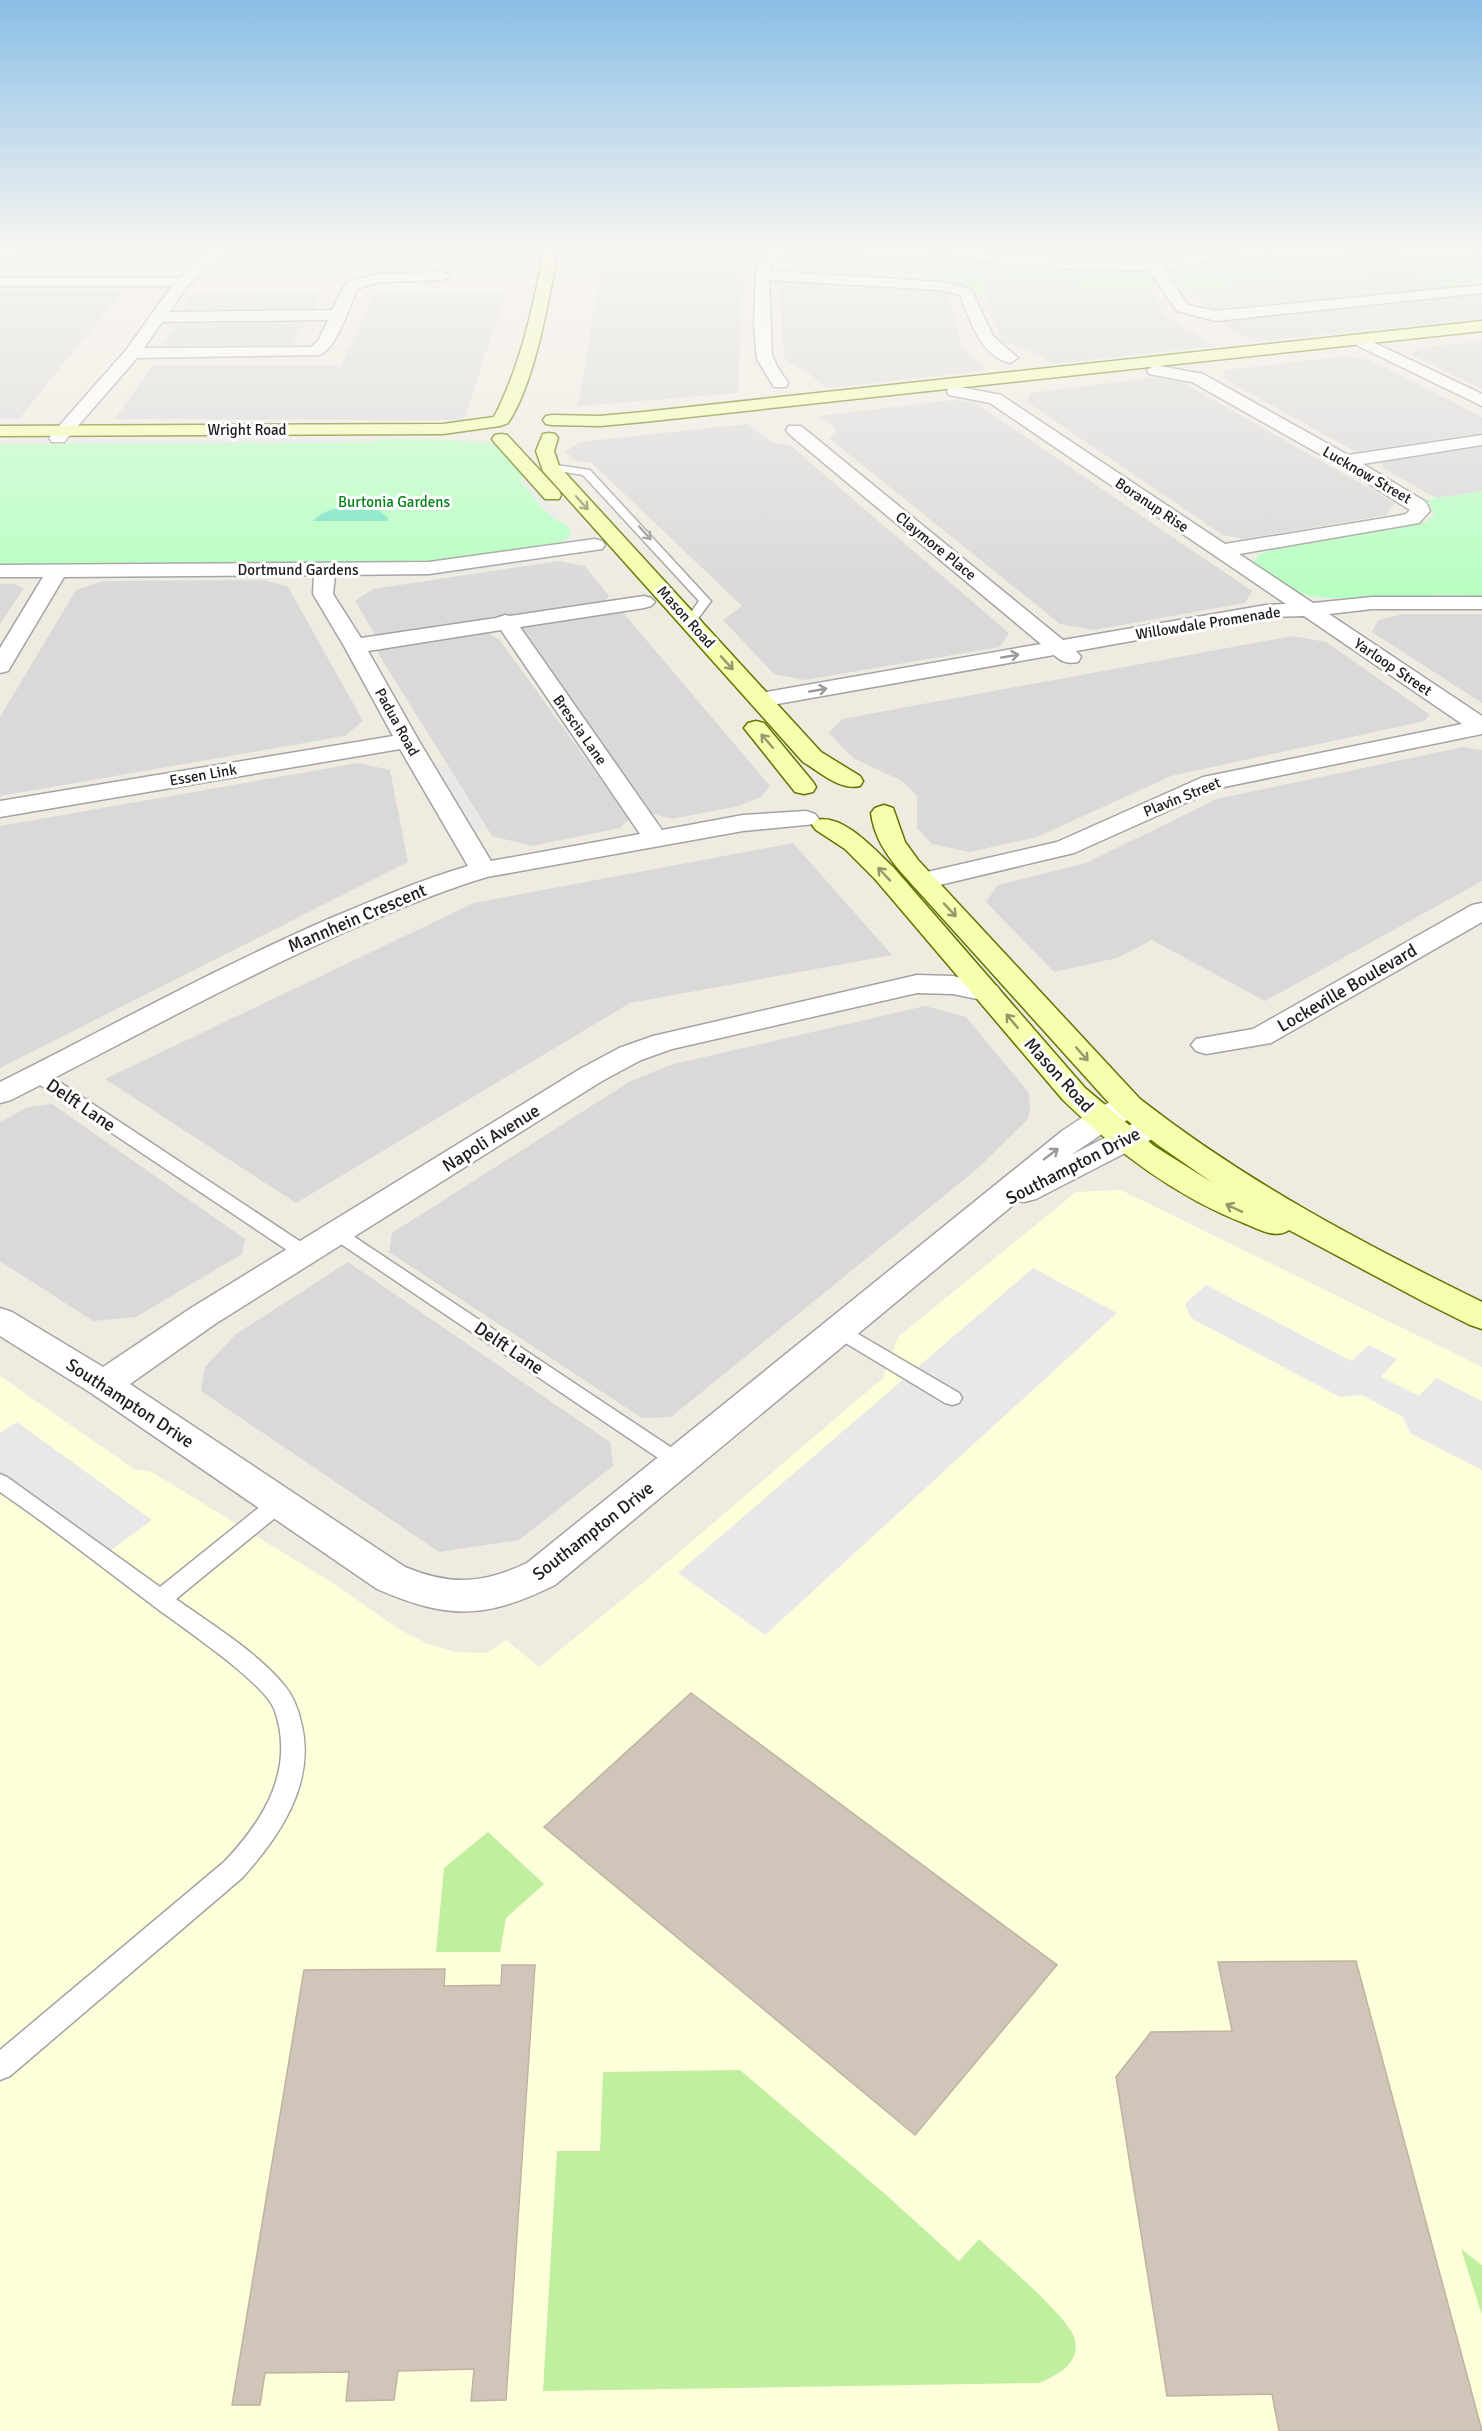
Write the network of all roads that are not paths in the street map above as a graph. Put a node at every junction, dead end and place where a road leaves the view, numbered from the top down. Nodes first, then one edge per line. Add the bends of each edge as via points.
1 (123, 363) edge
2 (524, 363) edge
3 (767, 363) edge
4 (1165, 363) edge
5 (1243, 363) edge
6 (1406, 363) edge
7 (1198, 371) junction
8 (780, 383) dead end
9 (998, 392) junction
10 (1482, 401) edge
11 (539, 426) junction
12 (497, 429) junction
13 (0, 430) edge
14 (795, 430) dead end
15 (61, 435) junction
16 (0, 438) edge
17 (1482, 441) edge
18 (1345, 461) junction
19 (595, 545) junction
20 (1220, 551) junction
21 (325, 570) junction
22 (0, 571) edge
23 (57, 571) junction
24 (644, 602) junction
25 (1482, 603) edge
26 (1305, 611) junction
27 (660, 619) dead end
28 (505, 621) junction
29 (10, 632) edge
30 (355, 646) junction
31 (1059, 648) junction
32 (1076, 662) junction
33 (0, 666) edge
34 (760, 711) junction
35 (1482, 727) edge
36 (407, 741) junction
37 (851, 781) junction
38 (807, 808) junction
39 (0, 809) edge
40 (884, 813) junction
41 (656, 839) junction
42 (483, 870) junction
43 (923, 881) junction
44 (1482, 911) edge
45 (951, 951) junction
46 (917, 984) junction
47 (987, 992) junction
48 (1206, 1045) dead end
49 (37, 1075) junction
50 (0, 1094) edge
51 (1141, 1116) junction
52 (1112, 1130) junction
53 (338, 1234) junction
54 (1348, 1249) junction
55 (306, 1254) junction
56 (1482, 1317) edge
57 (0, 1320) edge
58 (841, 1331) junction
59 (104, 1384) junction
60 (952, 1398) dead end
61 (680, 1463) junction
62 (0, 1482) edge
63 (279, 1503) junction
64 (161, 1599) junction
65 (0, 2067) edge

1 - 15 street
2 - 12 street via 516,392
3 - 8 street
4 - 11 street
5 - 7 street
6 - 10 street
7 - 9 street via 1155,370
7 - 18 street, Lucknow Street
9 - 11 street, Boranup Rise via 955,391
9 - 20 street, Boranup Rise
11 - 12 street
11 - 12 street
11 -> 34 street, Mason Road via 550,467 690,622
12 - 15 street, Wright Road
12 - 19 street, Mason Road
13 - 15 street, Wright Road
14 - 31 street, Claymore Place
15 - 16 street, Wright Road
17 - 18 street
18 - 20 street, Lucknow Street via 1412,500 1420,511 1412,519 1397,522
19 - 21 street, Dortmund Gardens via 438,568
19 - 24 street, Mason Road
20 - 26 street, Boranup Rise
21 - 23 street, Dortmund Gardens
21 - 30 street, Padua Road via 323,594
22 - 23 street, Dortmund Gardens
23 - 29 street
24 - 27 street, Mason Road
24 - 28 street
25 - 26 street, Willowdale Promenade via 1371,603
26 - 31 street, Willowdale Promenade via 1266,611
26 - 32 street, Willowdale Promenade via 1272,626
26 - 35 street, Yarloop Street
28 - 30 street
28 - 41 street, Brescia Lane
29 - 33 street
30 - 36 street, Padua Road
31 - 32 street, Claymore Place
34 -> 31 street, Willowdale Promenade
32 - 34 street, Willowdale Promenade
34 - 37 street, Mason Road via 812,757
38 -> 34 street, Mason Road
35 - 43 street, Plavin Street via 1212,782 1065,848
36 - 39 street, Essen Link
36 - 42 street, Padua Road
37 - 38 street via 826,780
37 - 40 street, Mason Road via 882,794 887,806
38 - 40 street via 852,826
38 - 41 street, Mannhein Crescent
45 -> 38 street, Mason Road via 884,873
40 - 43 street, Mason Road via 885,830 892,844
41 - 42 street, Mannhein Crescent
42 - 49 street, Mannhein Crescent via 412,894 310,937
43 -> 51 street, Mason Road
44 - 48 street, Lockeville Boulevard via 1261,1037
45 - 46 street, Napoli Avenue via 938,969
45 - 47 street, Mason Road
46 - 47 street, Napoli Avenue via 953,985
46 - 53 street, Napoli Avenue via 663,1042 630,1054
52 -> 47 street, Mason Road via 1074,1094
49 - 50 street, Mannhein Crescent
49 - 55 lane, Delft Lane
51 - 52 street, Southampton Drive
51 - 54 street, Mason Road via 1216,1171
54 -> 52 street, Mason Road via 1229,1206 1190,1185
52 - 58 street, Southampton Drive via 1074,1168 992,1207
53 - 55 street, Napoli Avenue
53 - 61 lane, Delft Lane
54 - 56 street, Mason Road
55 - 59 street, Napoli Avenue via 203,1316
57 - 59 street, Southampton Drive
58 - 60 lane
58 - 61 street, Southampton Drive
59 - 63 street, Southampton Drive
61 - 63 street, Southampton Drive via 541,1574 493,1595 471,1598 443,1597 391,1578
62 - 64 lane
63 - 64 lane
64 - 65 lane via 218,1641 281,1699 287,1710 293,1749 285,1797 256,1848 233,1870

